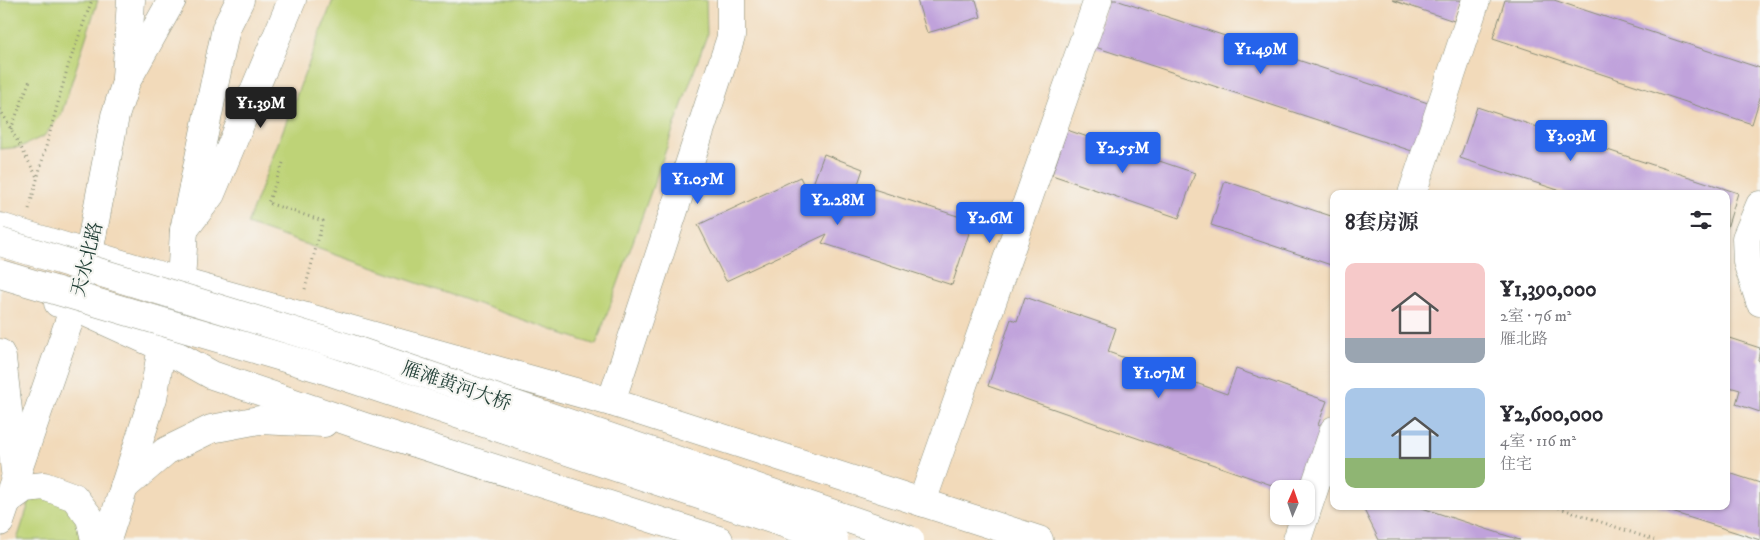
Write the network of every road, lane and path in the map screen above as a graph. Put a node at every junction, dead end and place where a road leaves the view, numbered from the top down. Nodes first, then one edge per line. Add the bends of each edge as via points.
1 (92, 0) edge
2 (131, 0) edge
3 (172, 0) edge
4 (240, 0) edge
5 (292, 0) edge
6 (731, 0) edge
7 (1098, 0) edge
8 (1476, 0) edge
9 (30, 80) dead end
10 (126, 82) junction
11 (0, 110) edge
12 (11, 129) junction
13 (283, 164) dead end
14 (1413, 190) edge
15 (1760, 205) edge
16 (0, 226) edge
17 (184, 230) junction
18 (0, 242) edge
19 (89, 253) junction
20 (0, 274) edge
21 (180, 282) junction
22 (0, 285) edge
23 (1760, 302) edge
24 (74, 307) junction
25 (298, 314) junction
26 (162, 347) junction
27 (0, 353) edge
28 (611, 402) junction
29 (362, 426) junction
30 (1330, 442) edge
31 (124, 487) junction
32 (1315, 488) edge
33 (8, 500) edge
34 (922, 502) junction
35 (1566, 510) edge
36 (1302, 525) edge
37 (95, 540) edge
38 (107, 540) edge
39 (719, 540) edge
40 (834, 540) edge
41 (910, 540) edge
42 (1040, 540) edge
43 (1297, 540) edge
44 (1654, 540) edge

1 - 12 path via 68,66 37,177
2 - 10 main road
3 - 10 main road, 天水北路
4 - 17 main road via 226,28
5 - 17 main road via 211,194
6 - 28 main road via 731,37
7 - 34 main road
8 - 14 main road
9 - 12 path
10 - 19 main road, 天水北路 via 115,116
11 - 12 path
13 - 25 path via 268,203 323,221
15 - 23 main road via 1746,238 1746,246 1747,262
16 - 19 main road
17 - 21 main road
18 - 41 main road, 雁滩黄河大桥, bridge via 348,348
19 - 21 main road
19 - 24 main road, 天水北路
20 - 40 main road, 雁滩黄河大桥, bridge via 319,368
21 - 25 main road
21 - 26 main road
22 - 24 main road
24 - 26 main road
24 - 33 main road, 天水北路
25 - 28 main road
26 - 29 main road via 212,375
26 - 31 main road via 153,398
27 - 33 main road
28 - 34 main road
29 - 31 main road via 259,420 211,429 166,451
29 - 39 main road
30 - 32 main road
31 - 38 main road
33 - 37 main road via 25,488 44,486 74,497 90,518
34 - 42 main road
35 - 44 path
36 - 43 main road

